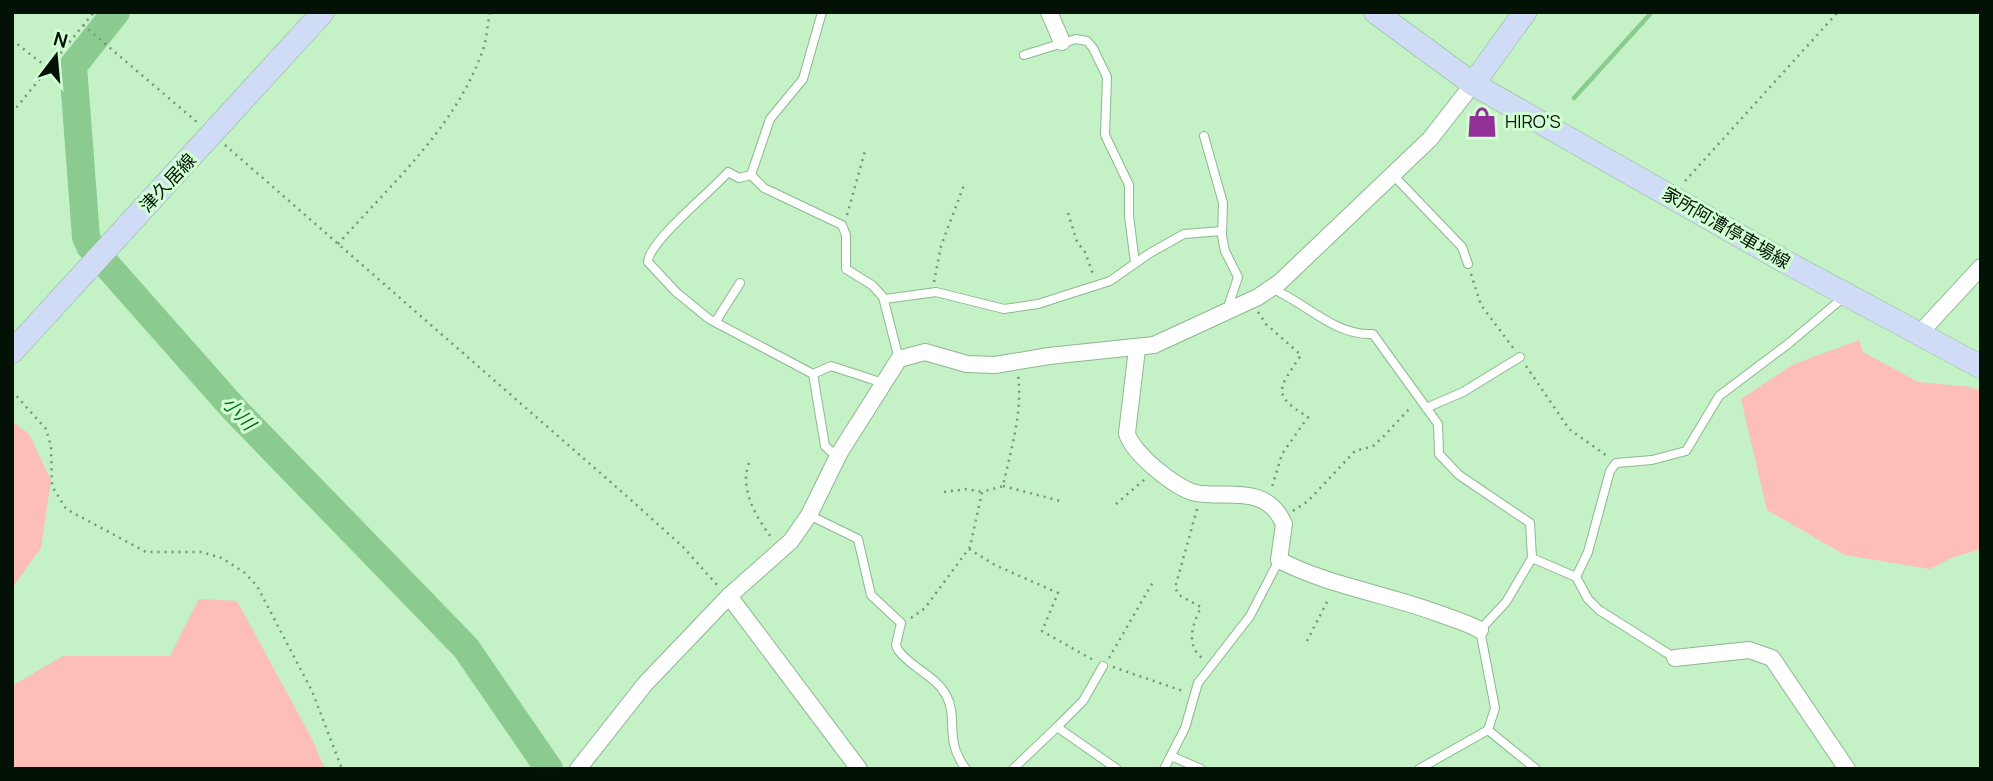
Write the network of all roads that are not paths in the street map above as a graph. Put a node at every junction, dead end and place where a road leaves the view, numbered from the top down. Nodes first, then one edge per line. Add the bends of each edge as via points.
1 (323, 12) edge
2 (822, 12) edge
3 (1049, 12) edge
4 (1375, 12) edge
5 (1525, 12) edge
6 (1062, 42) junction
7 (1024, 55) dead end
8 (1473, 84) junction
9 (1204, 136) dead end
10 (751, 175) junction
11 (1394, 176) junction
12 (1222, 231) junction
13 (1135, 263) junction
14 (1468, 264) road end
15 (1981, 267) edge
16 (740, 283) dead end
17 (1271, 288) junction
18 (1845, 295) junction
19 (885, 299) junction
20 (1227, 310) junction
21 (716, 321) junction
22 (1919, 334) junction
23 (1137, 349) junction
24 (12, 352) edge
25 (1520, 357) road end
26 (899, 359) junction
27 (1981, 367) edge
28 (813, 374) junction
29 (883, 383) junction
30 (1424, 405) junction
31 (838, 458) junction
32 (809, 515) junction
33 (1532, 558) junction
34 (1279, 560) junction
35 (1576, 576) junction
36 (729, 597) junction
37 (1480, 630) junction
38 (1675, 658) joint
39 (1104, 666) road end
40 (1057, 727) junction
41 (1488, 730) junction
42 (1171, 756) junction
43 (578, 769) edge
44 (859, 769) edge
45 (966, 769) edge
46 (1013, 769) edge
47 (1117, 769) edge
48 (1164, 769) edge
49 (1201, 769) edge
50 (1419, 769) edge
51 (1536, 769) edge
52 (1847, 769) edge

1 - 24 main road, 津久居線
2 - 10 lane via 803,79 770,119
3 - 6 street
4 - 8 main road
5 - 8 main road
6 - 7 lane
6 - 13 lane via 1087,41 1107,76 1105,135 1129,185
8 - 11 street
8 - 18 main road, 家所阿漕停車場線
9 - 12 lane via 1223,203
10 - 19 lane via 764,188 844,227 846,269
10 - 21 lane via 739,178 728,173 670,228 648,257 676,292
11 - 14 lane via 1462,247
11 - 17 street
12 - 13 lane via 1184,234
12 - 20 lane via 1225,251 1238,277
13 - 19 lane via 1098,286 1004,309 936,292
15 - 22 street
16 - 21 lane
17 - 20 street
17 - 30 lane via 1345,330 1373,334
18 - 22 main road, 家所阿漕停車場線
18 - 35 lane via 1719,396 1686,451 1616,463
19 - 26 lane
20 - 23 street
21 - 28 lane
22 - 27 main road, 家所阿漕停車場線
23 - 26 street via 995,365 967,364 925,352
23 - 34 street via 1129,441 1155,469 1196,493 1237,493 1266,503 1282,519
25 - 30 lane via 1463,392
26 - 29 street
28 - 29 lane via 831,366
28 - 31 lane via 825,446
29 - 31 street
30 - 33 lane via 1438,424 1439,454 1459,475 1530,523
31 - 32 street
32 - 36 street via 782,549
32 - 45 lane via 858,539 871,595 901,623 898,650 948,698 952,742
33 - 35 lane
33 - 37 lane via 1506,602
34 - 37 street
34 - 42 lane via 1250,616 1211,664 1194,694
35 - 38 lane via 1599,610
36 - 43 street via 645,684
36 - 44 street
37 - 41 lane via 1495,708
38 - 52 street via 1749,650 1772,658
39 - 40 lane via 1083,701
40 - 46 lane
40 - 47 lane
41 - 50 lane
41 - 51 lane
42 - 48 lane
42 - 49 lane

